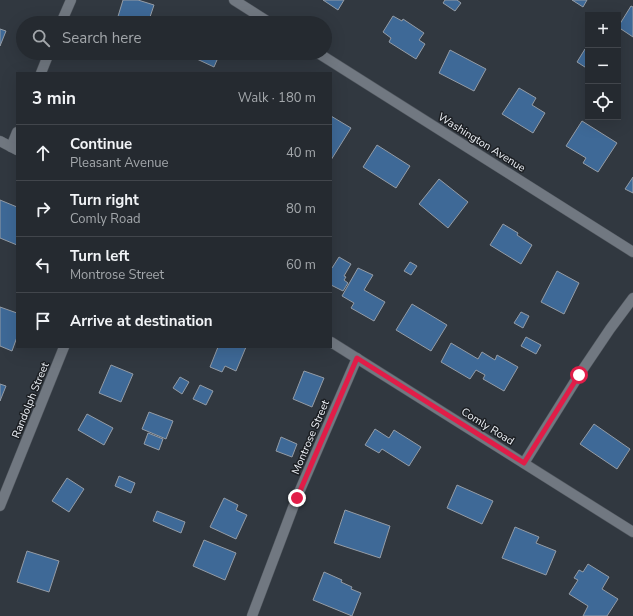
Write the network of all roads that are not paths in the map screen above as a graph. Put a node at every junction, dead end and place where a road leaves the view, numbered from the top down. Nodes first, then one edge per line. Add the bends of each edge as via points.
1 (70, 0) edge
2 (234, 0) edge
3 (64, 16) edge
4 (259, 16) edge
5 (46, 60) edge
6 (329, 60) edge
7 (41, 72) edge
8 (16, 137) edge
9 (0, 141) edge
10 (14, 148) edge
11 (633, 252) edge
12 (633, 298) edge
13 (332, 343) edge
14 (64, 348) edge
15 (357, 358) junction
16 (524, 463) junction
17 (0, 506) edge
18 (633, 532) edge
19 (252, 616) edge

1 - 3 street
2 - 4 street
5 - 7 street
6 - 11 street, Washington Avenue
8 - 10 street
9 - 10 street
12 - 16 street via 579,375
13 - 15 street, Comly Road
14 - 17 street, Randolph Street
15 - 16 street, Comly Road
15 - 19 street, Montrose Street via 297,498
16 - 18 street, Comly Road

